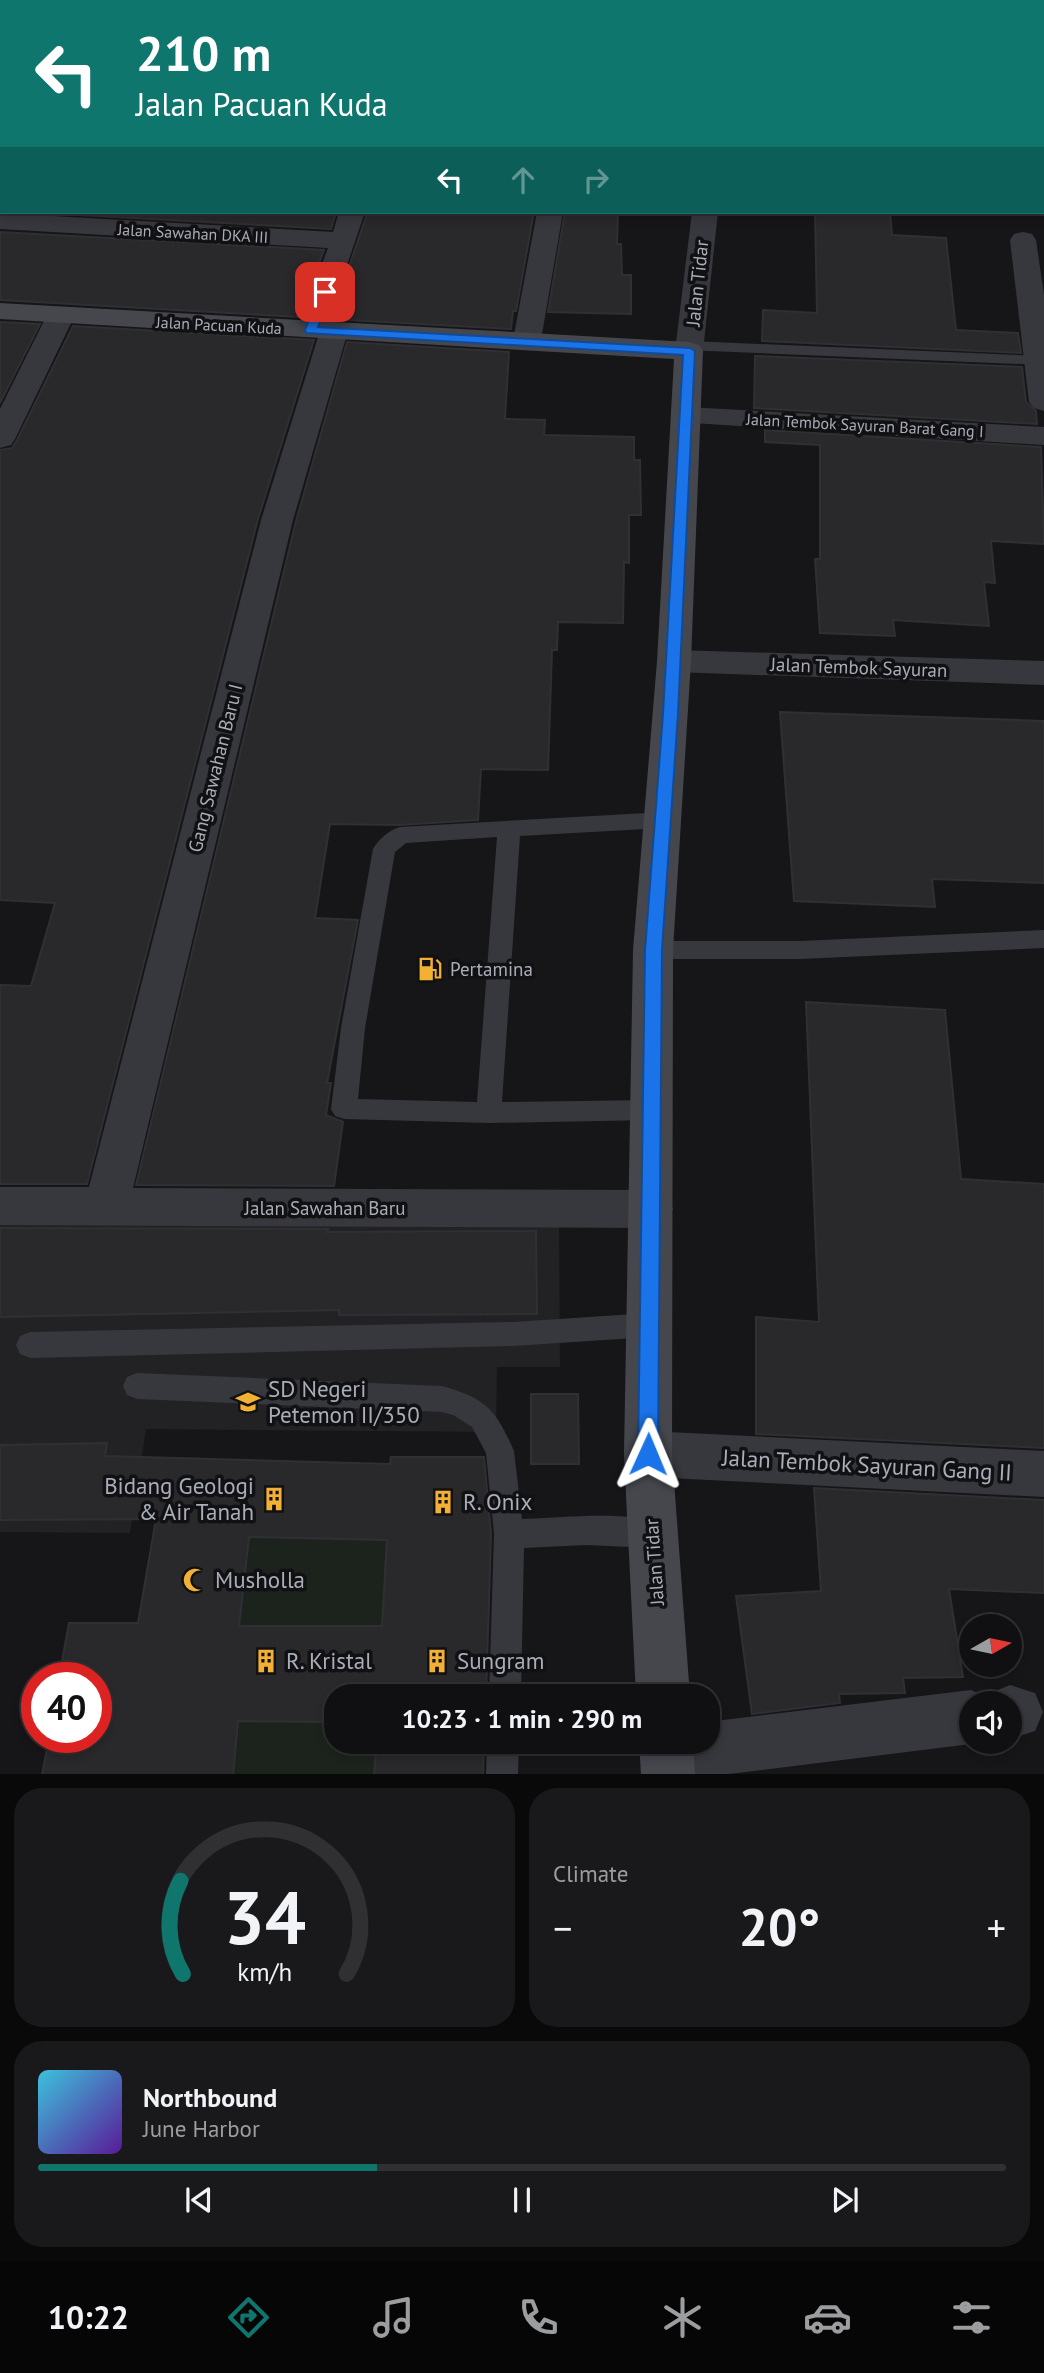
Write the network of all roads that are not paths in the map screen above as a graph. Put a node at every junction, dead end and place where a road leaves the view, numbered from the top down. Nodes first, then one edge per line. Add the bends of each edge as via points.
1 (351, 214) edge
2 (550, 214) edge
3 (705, 214) edge
4 (0, 221) edge
5 (1023, 240) dead end
6 (344, 242) junction
7 (0, 311) edge
8 (61, 315) junction
9 (322, 331) junction
10 (527, 340) junction
11 (690, 349) junction
12 (1039, 361) junction
13 (1044, 402) edge
14 (687, 416) junction
15 (1044, 436) edge
16 (0, 439) edge
17 (674, 661) junction
18 (1044, 673) edge
19 (664, 820) junction
20 (509, 831) junction
21 (1044, 939) edge
22 (653, 950) junction
23 (652, 1111) junction
24 (489, 1113) junction
25 (0, 1206) edge
26 (106, 1207) junction
27 (651, 1209) junction
28 (650, 1325) junction
29 (30, 1345) dead end
30 (137, 1386) dead end
31 (648, 1454) junction
32 (1044, 1474) edge
33 (509, 1534) junction
34 (652, 1534) junction
35 (505, 1684) edge
36 (662, 1684) edge
37 (959, 1719) edge
38 (503, 1754) edge
39 (667, 1756) edge
40 (502, 1774) edge

1 - 6 street, Gang Sawahan Baru I
2 - 10 street
3 - 11 street, Jalan Tidar
4 - 6 street, Jalan Sawahan DKA III
5 - 12 street
6 - 9 street, Gang Sawahan Baru I
7 - 8 street, Jalan Pacuan Kuda
8 - 9 street, Jalan Pacuan Kuda
8 - 16 street
9 - 10 street, Jalan Pacuan Kuda
9 - 26 street, Gang Sawahan Baru I
10 - 11 street, Jalan Pacuan Kuda
11 - 12 lane
11 - 14 street, Jalan Tidar
12 - 13 street
14 - 15 street, Jalan Tembok Sayuran Barat Gang I
14 - 17 street, Jalan Tidar
17 - 18 street, Jalan Tembok Sayuran
17 - 19 street, Jalan Tidar
19 - 20 lane
19 - 22 street, Jalan Tidar
20 - 24 lane
20 - 24 lane via 400,835 384,849 344,1109
21 - 22 lane via 800,950
22 - 23 street, Jalan Tidar
23 - 24 lane
23 - 27 street, Jalan Tidar
25 - 26 street, Jalan Sawahan Baru
26 - 27 street, Jalan Sawahan Baru
27 - 28 street, Jalan Tidar
28 - 29 lane via 513,1334
28 - 31 street, Jalan Tidar
30 - 33 lane via 442,1399 460,1404 482,1418 500,1451
31 - 32 street, Jalan Tembok Sayuran Gang II
31 - 34 street, Jalan Tidar
33 - 34 lane
33 - 35 lane
34 - 36 street, Jalan Tidar
37 - 39 street
38 - 40 lane

